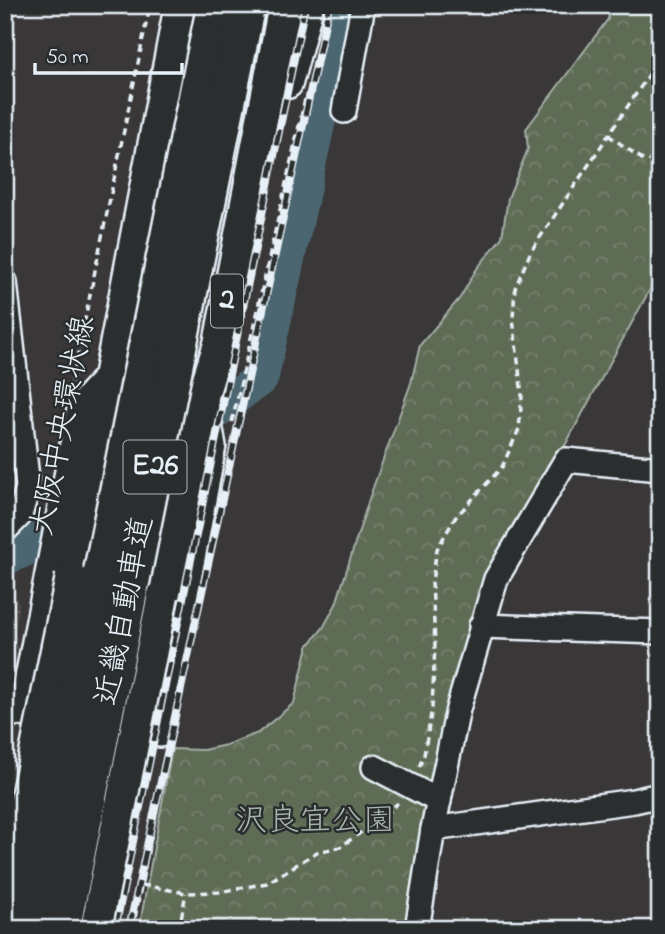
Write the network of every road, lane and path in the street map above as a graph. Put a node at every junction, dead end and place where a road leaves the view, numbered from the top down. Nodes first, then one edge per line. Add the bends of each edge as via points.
1 (150, 5) edge
2 (180, 5) edge
3 (215, 5) edge
4 (247, 5) edge
5 (284, 5) edge
6 (308, 5) edge
7 (363, 5) edge
8 (656, 5) edge
9 (660, 30) edge
10 (660, 58) edge
11 (344, 111) dead end
12 (608, 135) junction
13 (660, 162) edge
14 (5, 282) edge
15 (219, 344) junction
16 (110, 373) junction
17 (70, 392) dead end
18 (204, 392) junction
19 (13, 422) edge
20 (660, 469) edge
21 (27, 475) junction
22 (5, 506) edge
23 (5, 530) edge
24 (481, 626) junction
25 (660, 632) edge
26 (376, 763) dead end
27 (411, 786) junction
28 (660, 795) edge
29 (439, 801) junction
30 (433, 829) junction
31 (142, 885) dead end
32 (186, 893) junction
33 (5, 901) edge
34 (30, 929) edge
35 (62, 929) edge
36 (96, 929) edge
37 (179, 929) edge
38 (417, 929) edge

1 - 17 path
2 - 16 main road, 大阪中央環状線
3 - 34 highway, 近畿自動車道 / E26, bridge
4 - 35 highway, 近畿自動車道 / E26, bridge
5 - 15 main road, 2
6 - 15 main road
7 - 11 street
8 - 9 path
10 - 12 path
12 - 13 path via 642,159
12 - 27 path via 531,251 515,288 513,318 522,396 519,429 502,467 455,518 438,549 432,581 432,708 424,755
14 - 19 street
15 - 18 main road, 2
16 - 18 street via 80,404 20,714 160,735 214,446
16 - 33 main road, 大阪中央環状線, bridge
18 - 36 main road, 2, bridge
19 - 21 street
20 - 24 street via 566,460 496,579
21 - 22 street via 12,506
21 - 23 street via 20,515
24 - 25 street
24 - 29 street
26 - 27 street via 405,775
27 - 29 street
27 - 32 path via 403,799 340,847 317,852 267,883
28 - 30 street
29 - 30 street
30 - 38 street
31 - 32 path
32 - 37 path

